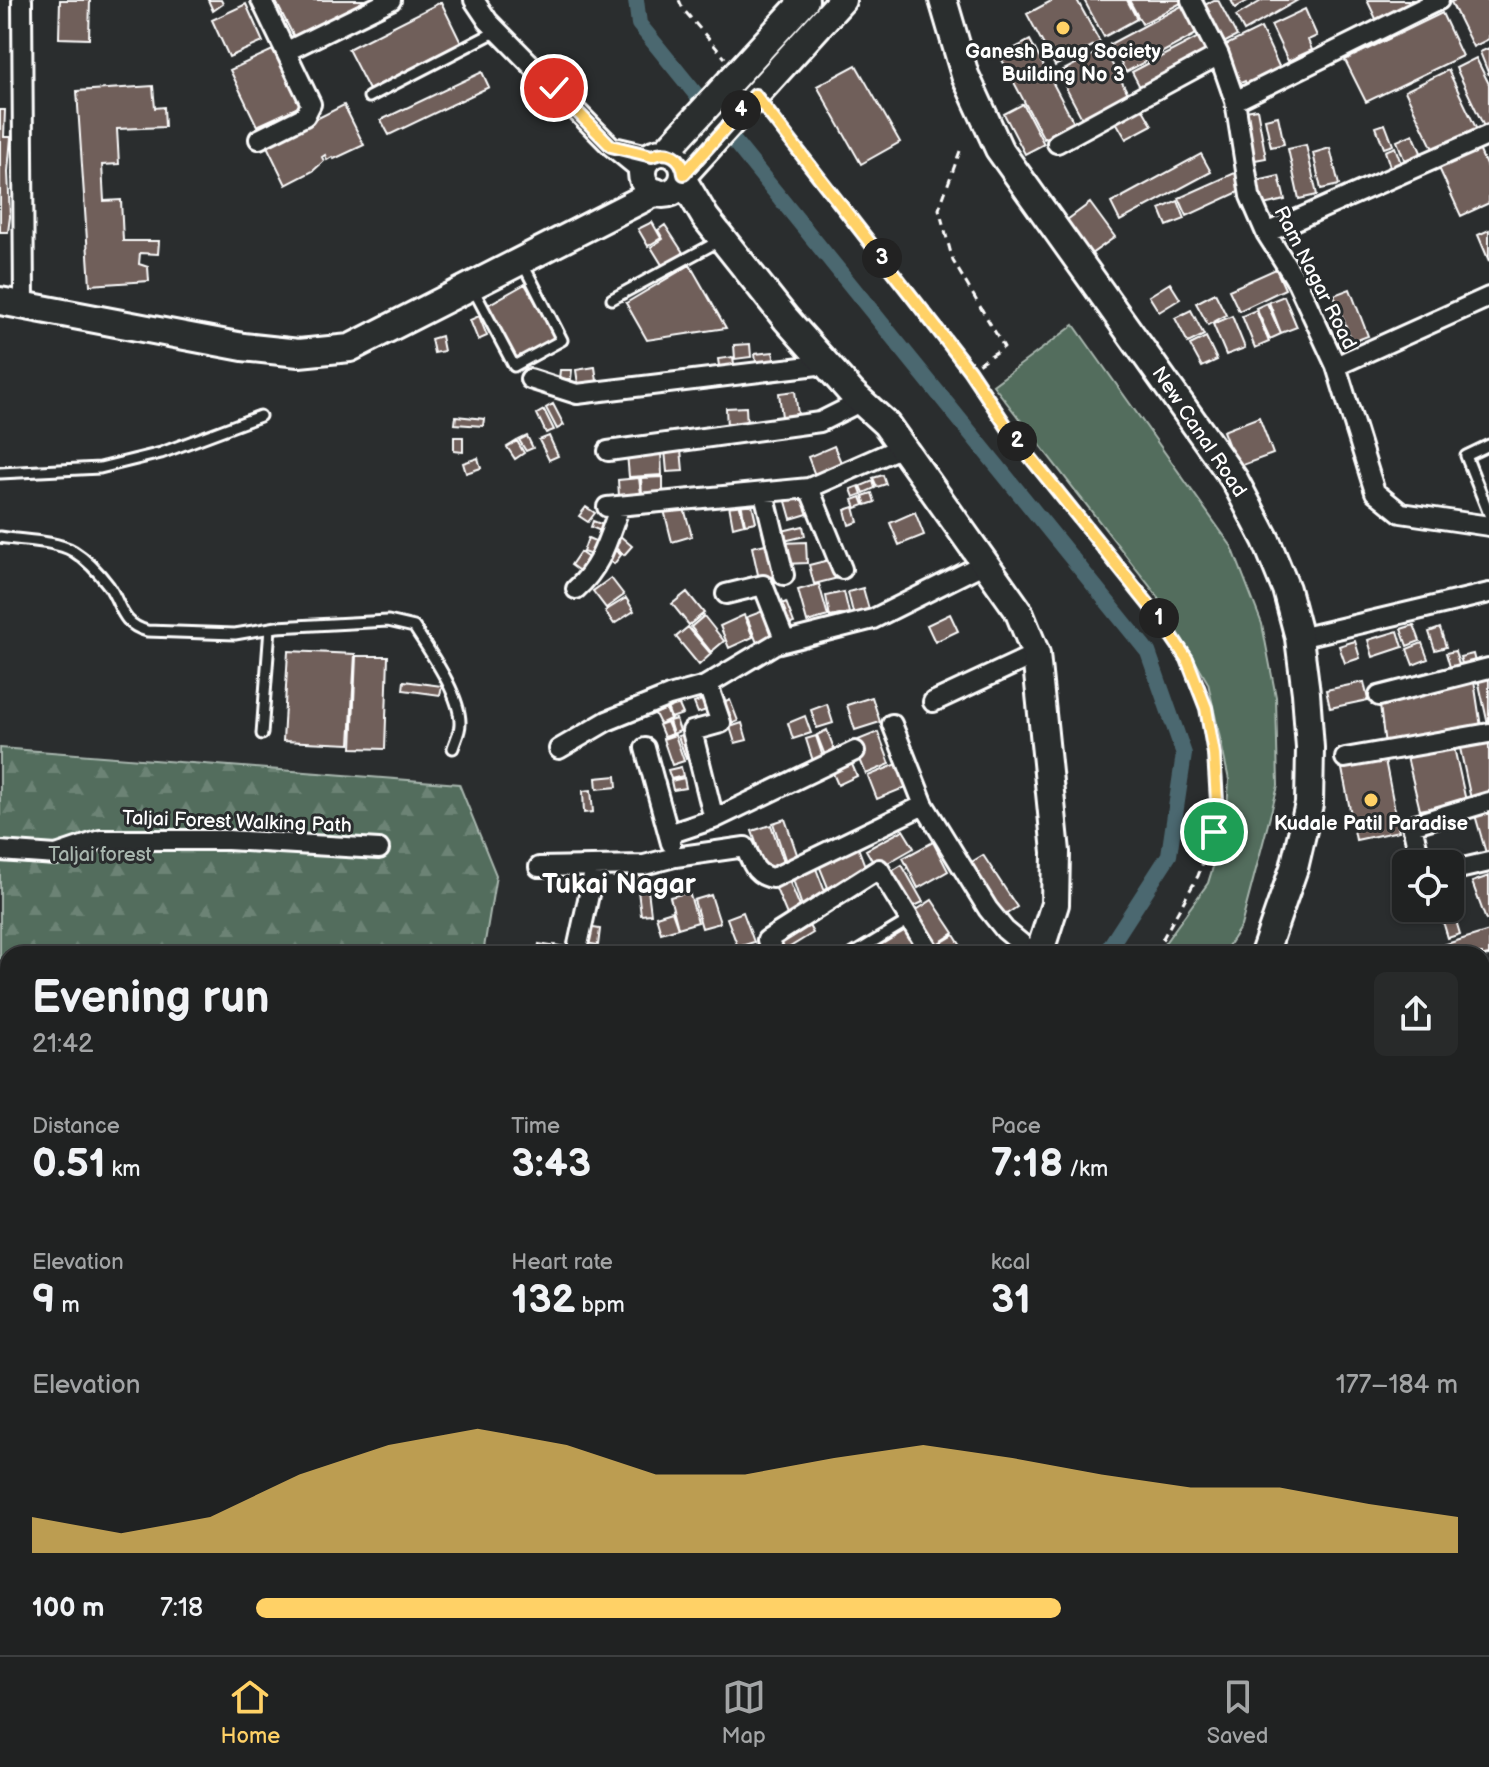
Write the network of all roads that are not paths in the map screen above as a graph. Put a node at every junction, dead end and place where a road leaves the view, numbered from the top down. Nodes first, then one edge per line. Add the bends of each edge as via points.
1 (22, 0) edge
2 (261, 0) edge
3 (391, 0) edge
4 (474, 0) edge
5 (805, 0) edge
6 (842, 0) edge
7 (943, 0) edge
8 (1191, 0) edge
9 (1439, 0) edge
10 (497, 31) junction
11 (287, 51) junction
12 (1219, 55) junction
13 (369, 97) dead end
14 (1235, 101) junction
15 (1489, 135) edge
16 (259, 139) dead end
17 (1057, 143) dead end
18 (667, 170) junction
19 (1266, 233) junction
20 (722, 240) junction
21 (522, 261) junction
22 (471, 287) junction
23 (1489, 297) edge
24 (612, 299) dead end
25 (12, 303) edge
26 (826, 364) junction
27 (1336, 366) junction
28 (530, 379) dead end
29 (862, 401) junction
30 (260, 416) dead end
31 (1489, 445) edge
32 (902, 447) junction
33 (608, 451) dead end
34 (0, 473) edge
35 (809, 488) junction
36 (764, 493) junction
37 (1489, 514) edge
38 (1489, 526) edge
39 (0, 537) edge
40 (985, 563) junction
41 (842, 569) dead end
42 (784, 575) dead end
43 (576, 589) dead end
44 (1489, 593) edge
45 (726, 594) dead end
46 (270, 628) junction
47 (1299, 638) junction
48 (785, 641) junction
49 (1036, 654) junction
50 (1489, 668) edge
51 (708, 685) junction
52 (1379, 696) dead end
53 (933, 702) dead end
54 (892, 724) dead end
55 (1489, 733) edge
56 (262, 734) dead end
57 (453, 748) dead end
58 (645, 748) dead end
59 (559, 749) dead end
60 (855, 751) dead end
61 (1345, 758) dead end
62 (1489, 802) edge
63 (924, 805) junction
64 (714, 819) junction
65 (669, 834) junction
66 (379, 849) dead end
67 (1418, 850) edge
68 (0, 851) edge
69 (675, 857) junction
70 (1489, 862) edge
71 (539, 867) dead end
72 (595, 867) junction
73 (1464, 868) edge
74 (911, 919) junction
75 (578, 946) edge
76 (770, 946) edge
77 (866, 946) edge
78 (926, 946) edge
79 (1026, 946) edge
80 (1039, 946) edge
81 (1267, 946) edge

1 - 25 street
2 - 11 street
3 - 11 street
4 - 10 street
5 - 18 street via 734,77
6 - 18 street via 751,99
7 - 47 street, New Canal Road via 965,75 999,149 1234,479 1266,540
8 - 12 street, Ram Nagar Road
9 - 14 street
10 - 13 lane
10 - 18 street via 611,146
11 - 16 street via 311,104 305,116
12 - 14 street, Ram Nagar Road
12 - 17 street
14 - 19 street, Ram Nagar Road via 1250,196
15 - 19 street
18 - 20 street
18 - 21 street via 624,208
19 - 27 street, Ram Nagar Road via 1297,282
20 - 24 lane
20 - 26 street
21 - 22 street
21 - 22 lane via 562,340 514,366
22 - 25 street via 350,348 299,353
23 - 27 street
26 - 28 street via 577,394
26 - 29 street
27 - 38 street, Ram Nagar Road via 1375,492 1401,513
29 - 32 street
29 - 33 street via 820,422
30 - 34 lane via 161,453 100,468
31 - 37 lane via 1466,456
32 - 35 street
32 - 40 street
35 - 36 street
35 - 41 street
36 - 42 street
36 - 43 street via 613,507 599,562
39 - 46 lane via 76,552 102,578 135,628 235,634
40 - 48 street via 873,619
40 - 49 street via 1018,610
44 - 47 street
45 - 48 street via 763,585
46 - 56 lane
46 - 57 lane via 388,621 414,627 440,668 458,712
47 - 81 street, New Canal Road via 1310,748 1309,804
48 - 51 street
49 - 53 street
49 - 80 street via 1056,852 1055,904
50 - 52 street
51 - 59 street via 607,721
51 - 64 street via 721,723 692,731
54 - 63 street
55 - 61 street
58 - 65 street
60 - 64 street
62 - 67 street via 1412,825
63 - 69 street via 773,878 755,871 745,847
63 - 79 street via 988,909
64 - 65 street
65 - 69 street
66 - 68 street, Taljai Forest Walking Path via 100,840 56,855
69 - 72 street via 644,865
70 - 73 street
71 - 72 street
72 - 75 street
74 - 76 street via 879,869 767,940
74 - 77 lane
74 - 78 street

